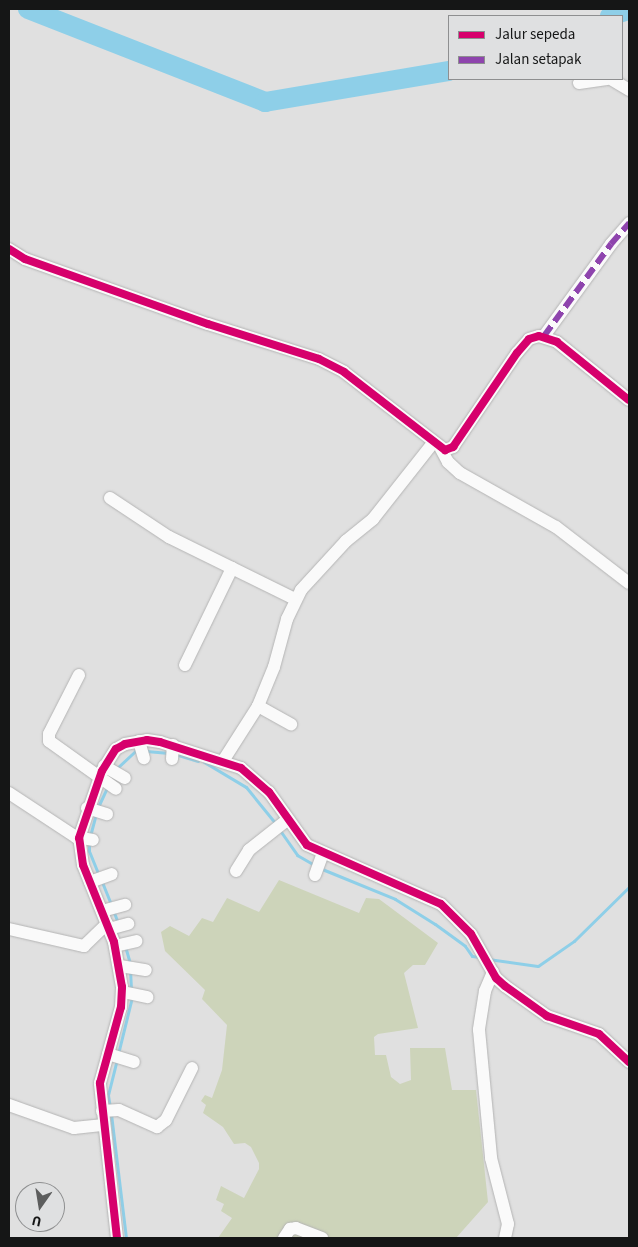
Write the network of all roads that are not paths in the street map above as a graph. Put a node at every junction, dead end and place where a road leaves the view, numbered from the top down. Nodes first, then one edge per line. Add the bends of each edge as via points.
1 (600, 80) edge
2 (613, 80) edge
3 (579, 83) dead end
4 (629, 90) edge
5 (629, 224) edge
6 (9, 250) edge
7 (544, 336) junction
8 (629, 400) edge
9 (437, 446) junction
10 (110, 498) dead end
11 (232, 568) junction
12 (629, 583) edge
13 (295, 599) junction
14 (185, 666) dead end
15 (79, 675) dead end
16 (258, 706) junction
17 (291, 724) dead end
18 (223, 762) junction
19 (112, 778) junction
20 (9, 793) edge
21 (281, 825) junction
22 (80, 838) junction
23 (93, 840) dead end
24 (236, 871) dead end
25 (117, 926) junction
26 (9, 929) edge
27 (492, 968) junction
28 (629, 1062) edge
29 (192, 1068) dead end
30 (9, 1105) edge
31 (110, 1110) junction
32 (104, 1125) junction
33 (117, 1238) edge
34 (284, 1238) edge
35 (322, 1238) edge
36 (505, 1238) edge

1 - 3 street
2 - 4 street
5 - 7 street via 610,244
6 - 9 street via 25,259 208,324 319,358 344,372
7 - 8 street via 557,342
7 - 9 street via 529,339 453,447 450,450
9 - 12 street via 460,473 556,528
9 - 13 street via 373,520 346,541
10 - 11 street via 169,537
11 - 13 street
11 - 14 street
13 - 16 street
15 - 19 street via 48,738
16 - 17 street
16 - 18 street
18 - 19 street via 116,748
18 - 21 street via 258,780
19 - 22 street via 98,811
20 - 22 street
21 - 24 street via 249,850
21 - 27 street via 299,837 318,864 390,879 441,904 457,917 482,949
22 - 23 street
22 - 25 street via 84,865 101,878 114,908
25 - 26 street via 84,946
25 - 31 street via 127,944 135,994 121,1058 100,1083
27 - 28 street via 539,1012 599,1034
27 - 36 street via 479,1030 491,1158 508,1224
29 - 31 street via 166,1120 160,1125 152,1127
30 - 32 street via 74,1128
31 - 32 street
32 - 33 street
34 - 35 street via 290,1229 296,1228

